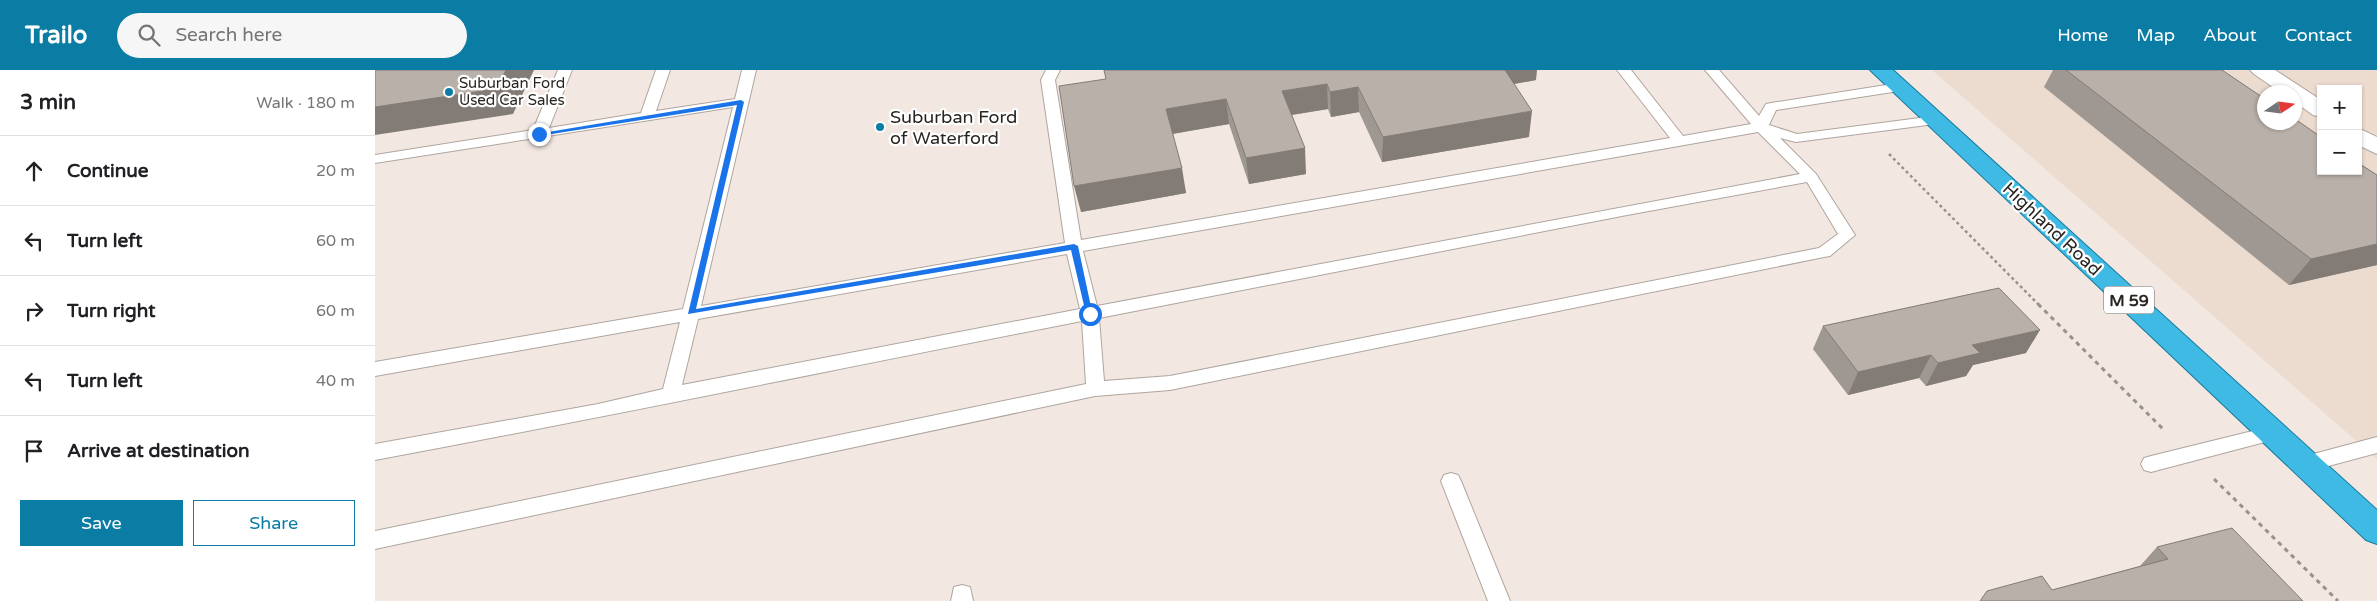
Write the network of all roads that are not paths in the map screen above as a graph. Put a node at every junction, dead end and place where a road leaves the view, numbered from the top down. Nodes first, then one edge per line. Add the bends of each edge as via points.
1 (565, 70) edge
2 (663, 70) edge
3 (749, 70) edge
4 (1053, 70) edge
5 (1624, 70) edge
6 (1711, 70) edge
7 (2261, 70) edge
8 (1890, 79) edge
9 (2283, 85) edge
10 (2302, 98) edge
11 (741, 102) junction
12 (2317, 107) edge
13 (647, 117) junction
14 (1935, 120) junction
15 (1761, 127) junction
16 (539, 134) junction
17 (1680, 142) junction
18 (375, 159) edge
19 (1811, 177) junction
20 (1074, 246) junction
21 (691, 312) junction
22 (1090, 314) junction
23 (375, 369) edge
24 (1095, 389) junction
25 (671, 394) junction
26 (2273, 433) junction
27 (2377, 445) edge
28 (375, 452) edge
29 (2151, 464) dead end
30 (2306, 464) junction
31 (1451, 480) dead end
32 (2377, 530) edge
33 (375, 540) edge
34 (1499, 601) edge

1 - 16 lane
2 - 13 lane
3 - 11 lane
4 - 20 lane via 1048,80
5 - 17 lane
6 - 15 lane
7 - 9 street
8 - 14 highway, Highland Road / M 59
8 - 15 lane via 1771,107
10 - 12 street
11 - 13 lane
11 - 21 lane
13 - 16 lane
14 - 15 lane via 1796,138
14 - 26 highway, Highland Road / M 59
15 - 17 lane
15 - 19 lane
16 - 18 lane
17 - 20 lane
19 - 22 lane
19 - 24 lane via 1847,235 1824,252 1169,383
20 - 21 lane
20 - 22 lane
21 - 23 lane
21 - 25 lane
22 - 24 lane
22 - 25 lane
24 - 33 lane
25 - 28 lane via 598,412
26 - 29 lane
26 - 30 highway, Highland Road / M 59
27 - 30 lane
30 - 32 highway, Highland Road / M 59
31 - 34 lane

